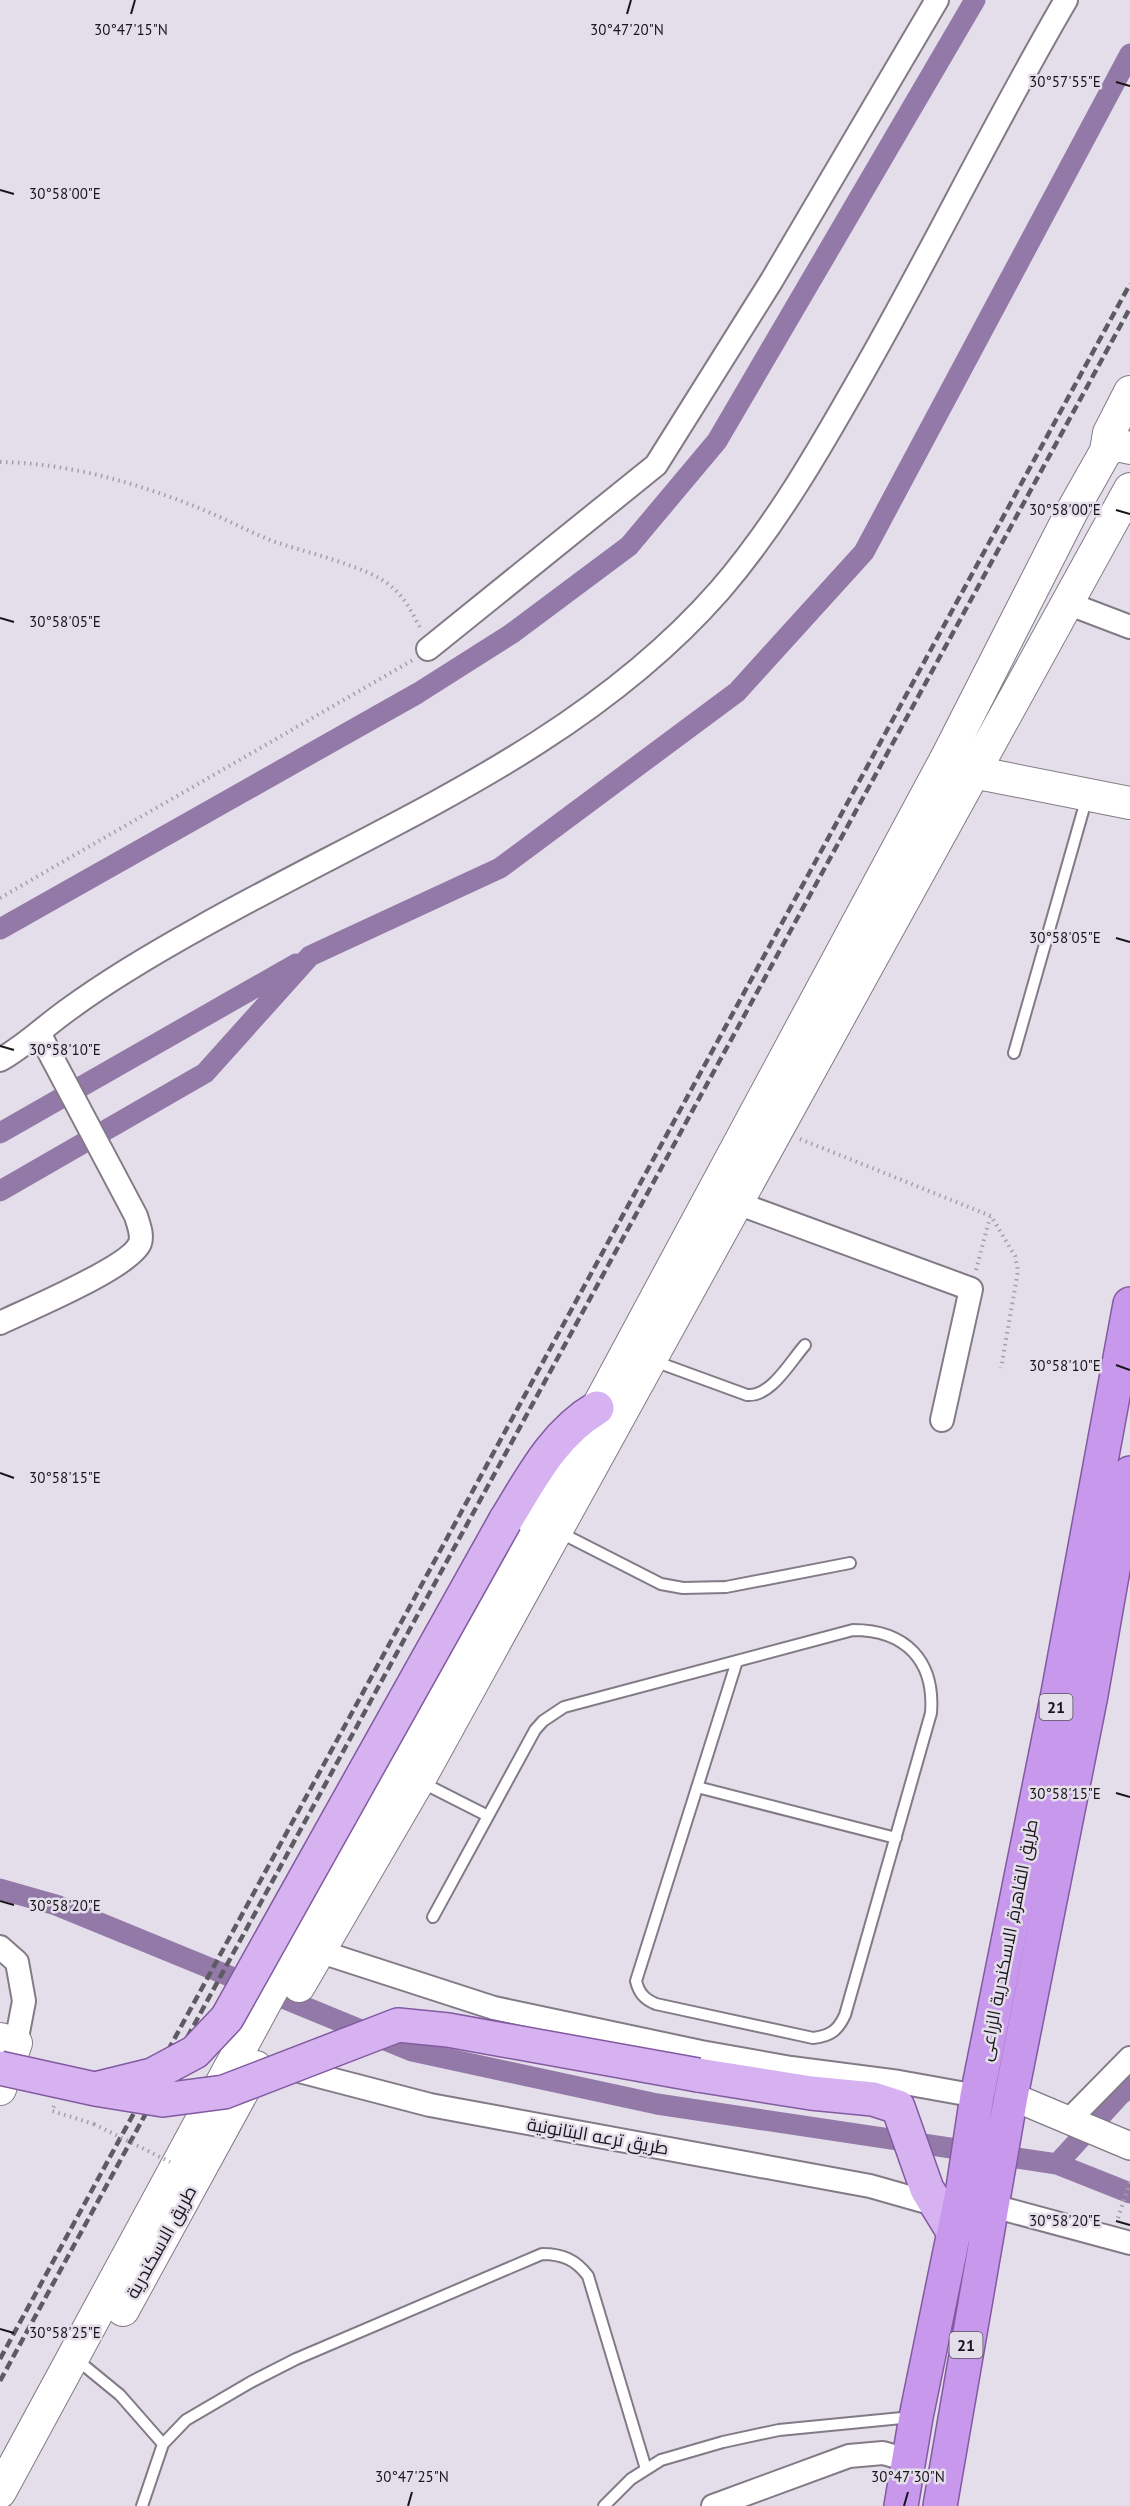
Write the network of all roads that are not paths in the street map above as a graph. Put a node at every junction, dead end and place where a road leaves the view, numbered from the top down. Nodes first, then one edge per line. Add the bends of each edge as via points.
1 (937, 0) edge
2 (1066, 0) edge
3 (1130, 392) edge
4 (1118, 449) edge
5 (1130, 489) edge
6 (1067, 603) junction
7 (1130, 627) edge
8 (428, 649) road end
9 (973, 772) junction
10 (1088, 795) junction
11 (1130, 803) edge
12 (39, 1033) junction
13 (1014, 1053) dead end
14 (0, 1060) edge
15 (737, 1203) junction
16 (1130, 1304) edge
17 (0, 1323) edge
18 (805, 1345) dead end
19 (651, 1360) junction
20 (597, 1407) junction
21 (942, 1420) dead end
22 (1128, 1492) edge
23 (1092, 1509) junction
24 (556, 1531) junction
25 (850, 1563) dead end
26 (737, 1661) junction
27 (419, 1780) junction
28 (697, 1787) junction
29 (488, 1816) junction
30 (896, 1838) junction
31 (432, 1917) dead end
32 (0, 1947) edge
33 (302, 1965) junction
34 (268, 2021) junction
35 (5, 2050) edge
36 (1130, 2058) edge
37 (260, 2060) junction
38 (0, 2088) edge
39 (95, 2089) junction
40 (976, 2102) junction
41 (1010, 2108) junction
42 (1077, 2123) junction
43 (1125, 2144) edge
44 (942, 2194) junction
45 (994, 2195) junction
46 (1121, 2240) edge
47 (82, 2364) junction
48 (916, 2417) junction
49 (163, 2444) junction
50 (908, 2460) junction
51 (646, 2469) junction
52 (0, 2492) edge
53 (17, 2506) edge
54 (142, 2506) edge
55 (604, 2506) edge
56 (713, 2506) edge
57 (901, 2506) edge
58 (940, 2506) edge

1 - 8 street via 772,280 656,465
2 - 12 street via 902,304 796,487 751,551 682,630 644,667 586,711 492,771 175,942
3 - 4 main road via 1109,433
4 - 20 main road via 1024,602 948,755
5 - 6 main road
6 - 7 street
6 - 9 main road
9 - 10 main road
9 - 15 main road
10 - 11 main road
10 - 13 lane
12 - 14 street
12 - 17 street via 136,1216 141,1242 134,1253 88,1281
15 - 19 main road
15 - 21 street via 971,1289
16 - 23 highway, طريق القاهرة, الاسكندرية الزراعى / 21
18 - 19 lane via 769,1388 754,1395
19 - 24 main road
20 - 33 main road
20 - 39 main road, bridge via 552,1446 505,1521 226,2018 195,2052 152,2075
22 - 23 main road
22 - 41 highway, طريق القاهرة, الاسكندرية الزراعى / 21
23 - 40 highway, طريق القاهرة, الاسكندرية الزراعى / 21
24 - 25 lane via 661,1584 683,1588 726,1587
24 - 27 main road
26 - 28 lane
26 - 29 lane via 553,1713 535,1730
26 - 30 lane via 853,1630 890,1635 920,1659 932,1694 931,1713
27 - 29 lane
27 - 33 main road
28 - 30 lane
28 - 30 lane via 636,1981 639,1992 656,2004 813,2038 828,2036 839,2028 845,2015
29 - 31 lane
32 - 35 street via 17,1962 24,2001
33 - 34 main road, طريق الاسكندرية
33 - 40 street via 701,2052 899,2082
34 - 37 main road, طريق الاسكندرية
34 - 47 main road, طريق الاسكندرية
35 - 38 main road
35 - 39 main road, bridge
36 - 42 street
37 - 44 street, طريق ترعه البتانونية via 430,2105 870,2186
37 - 47 main road, طريق الاسكندرية
39 - 44 main road, bridge via 163,2100 224,2092 398,2025 448,2030 698,2075 873,2099 898,2107
40 - 44 highway, طريق القاهرة, الاسكندرية الزراعى / 21
41 - 42 street
41 - 45 highway, طريق القاهرة, الاسكندرية الزراعى / 21
42 - 43 street
44 - 48 highway, طريق القاهرة, الاسكندرية الزراعى / 21 via 954,2234
45 - 46 street
45 - 58 highway, طريق القاهرة, الاسكندرية الزراعى / 21
47 - 49 lane via 136,2410
47 - 52 main road, طريق الاسكندرية
47 - 53 main road, طريق الاسكندرية
48 - 50 highway, طريق القاهرة, الاسكندرية الزراعى / 21
48 - 51 lane via 779,2430 660,2460
49 - 51 lane via 186,2420 287,2364 532,2257 552,2254 581,2267 593,2286
49 - 54 lane
50 - 56 street via 883,2453 849,2456
50 - 57 highway, طريق القاهرة, الاسكندرية الزراعى / 21
51 - 55 lane

